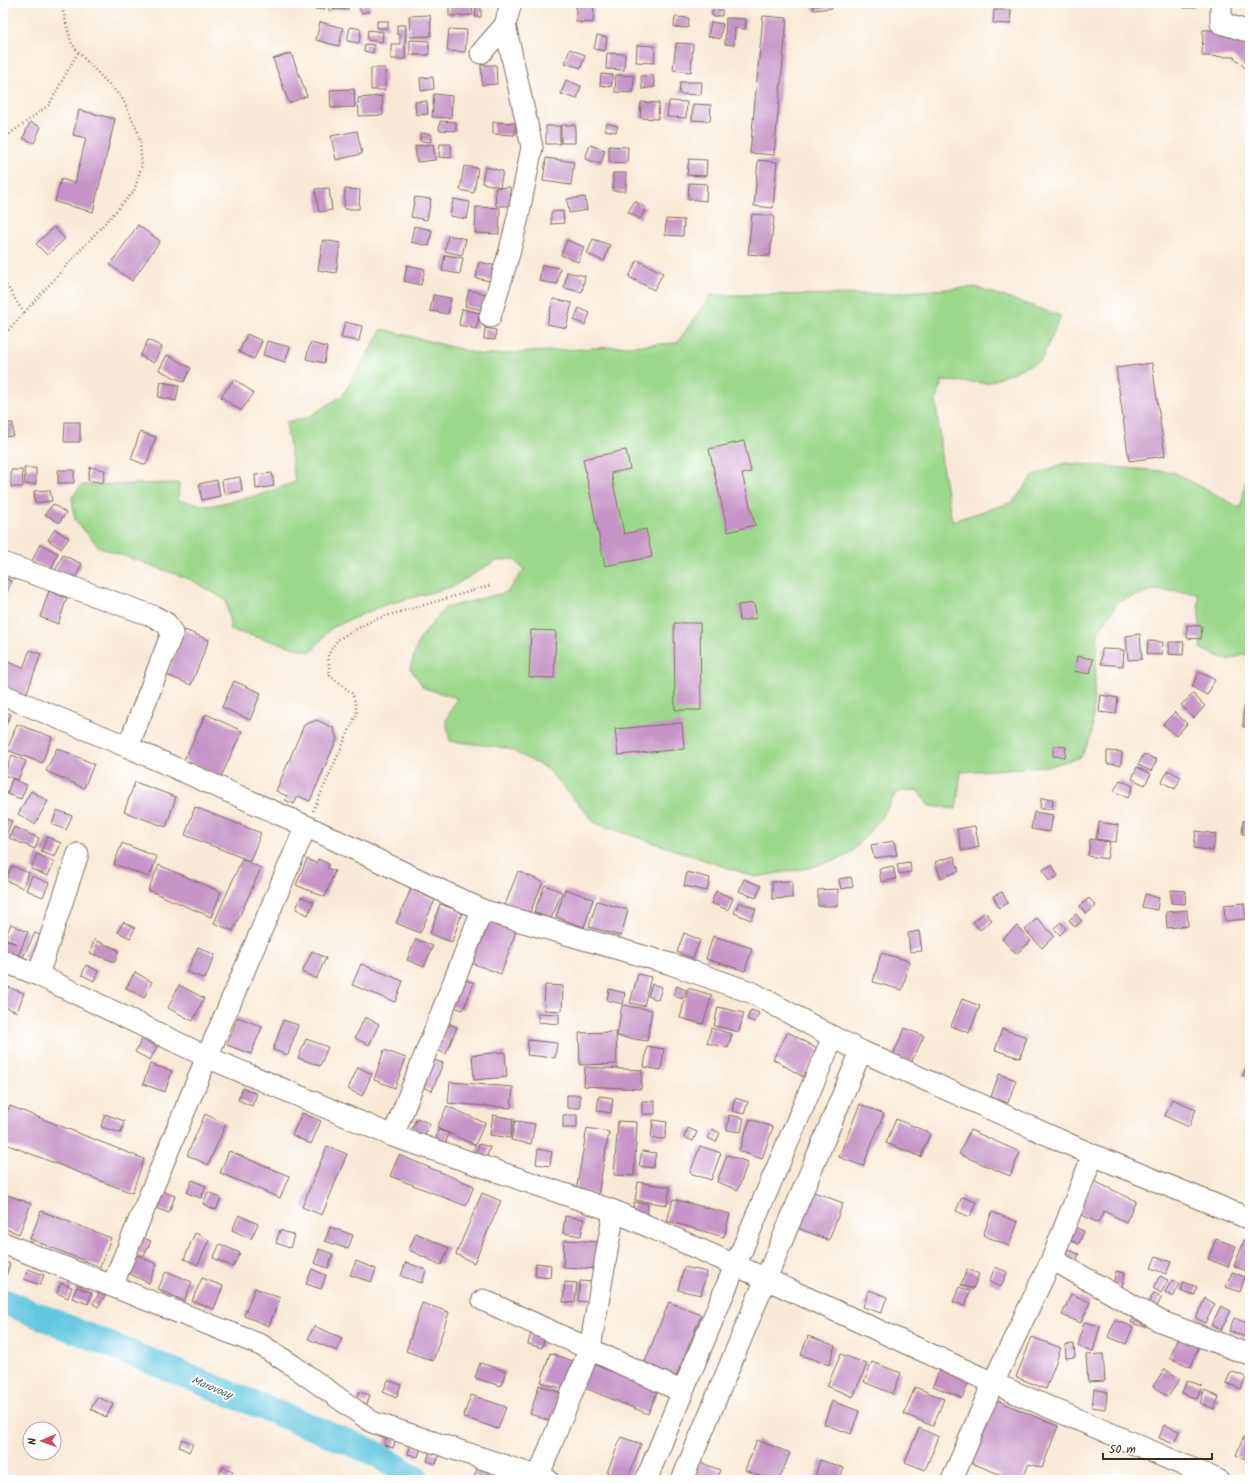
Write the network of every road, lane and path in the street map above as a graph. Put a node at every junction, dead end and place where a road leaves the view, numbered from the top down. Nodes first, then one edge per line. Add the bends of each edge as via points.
1 (61, 3) edge
2 (511, 3) edge
3 (1221, 3) edge
4 (505, 26) junction
5 (1250, 32) edge
6 (78, 52) junction
7 (481, 53) dead end
8 (3, 139) edge
9 (3, 283) edge
10 (24, 313) junction
11 (490, 317) dead end
12 (3, 336) edge
13 (3, 563) edge
14 (492, 585) dead end
15 (3, 695) edge
16 (128, 747) junction
17 (306, 826) junction
18 (78, 854) dead end
19 (482, 910) junction
20 (3, 961) edge
21 (38, 976) junction
22 (833, 1038) junction
23 (861, 1051) junction
24 (207, 1057) junction
25 (393, 1136) junction
26 (1093, 1155) junction
27 (614, 1211) junction
28 (1250, 1219) edge
29 (3, 1243) edge
30 (1052, 1259) junction
31 (735, 1266) junction
32 (766, 1279) junction
33 (112, 1286) junction
34 (483, 1300) dead end
35 (590, 1348) junction
36 (1250, 1355) edge
37 (992, 1383) junction
38 (683, 1392) junction
39 (543, 1479) edge
40 (646, 1480) edge
41 (682, 1480) edge
42 (952, 1480) edge
43 (1218, 1480) edge

1 - 6 path via 71,42
2 - 4 street
3 - 5 street via 1221,23
4 - 7 street
4 - 11 street via 532,147 510,250
6 - 8 path via 49,104
6 - 10 path via 122,98 139,134 142,165 134,191
9 - 10 path
10 - 12 path
13 - 16 street via 154,616 166,623 172,633
14 - 17 path via 373,620 337,640 328,655 330,676 353,694 357,713
15 - 16 street
16 - 17 street
17 - 19 street
17 - 24 street
18 - 21 street
19 - 22 street via 671,964 745,990
19 - 25 street
20 - 21 street
21 - 24 street
22 - 23 street
22 - 31 street
23 - 26 street
23 - 32 street
24 - 25 street
24 - 33 street
25 - 27 street
26 - 28 street
26 - 30 street
27 - 31 street
27 - 35 street
29 - 33 street
30 - 36 street via 1160,1321
30 - 37 street
31 - 32 street
31 - 38 street
32 - 37 street
32 - 41 street
33 - 39 street via 261,1345 372,1422
34 - 35 street
35 - 38 street
35 - 39 street
37 - 42 street
37 - 43 street
38 - 40 street

